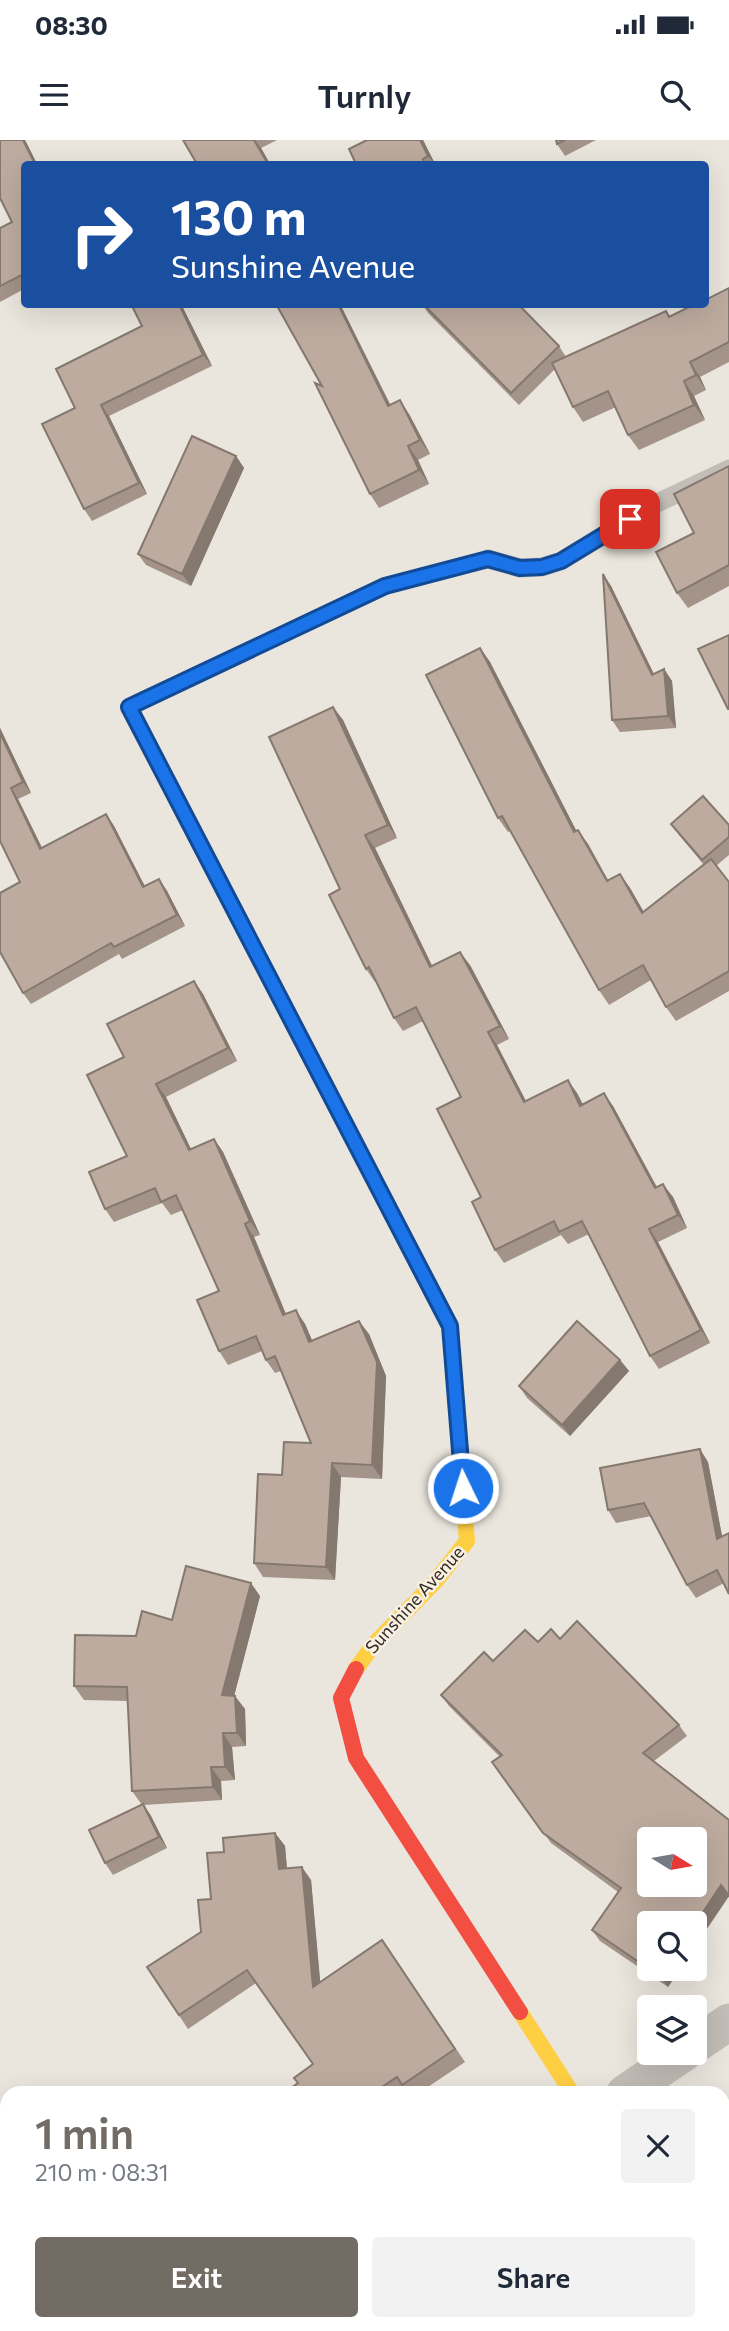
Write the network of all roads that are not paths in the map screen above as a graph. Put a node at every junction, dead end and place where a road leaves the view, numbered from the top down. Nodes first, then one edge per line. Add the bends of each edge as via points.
1 (729, 469) edge
2 (488, 559) joint
3 (729, 2022) edge
4 (707, 2037) edge
5 (666, 2065) edge
6 (567, 2086) edge
7 (635, 2086) edge

1 - 2 lane via 653,505 561,561 520,568
2 - 6 street, Sunshine Avenue via 385,586 129,707 450,1326 467,1541 435,1582 374,1644 341,1698 356,1758
3 - 4 street
5 - 7 street

